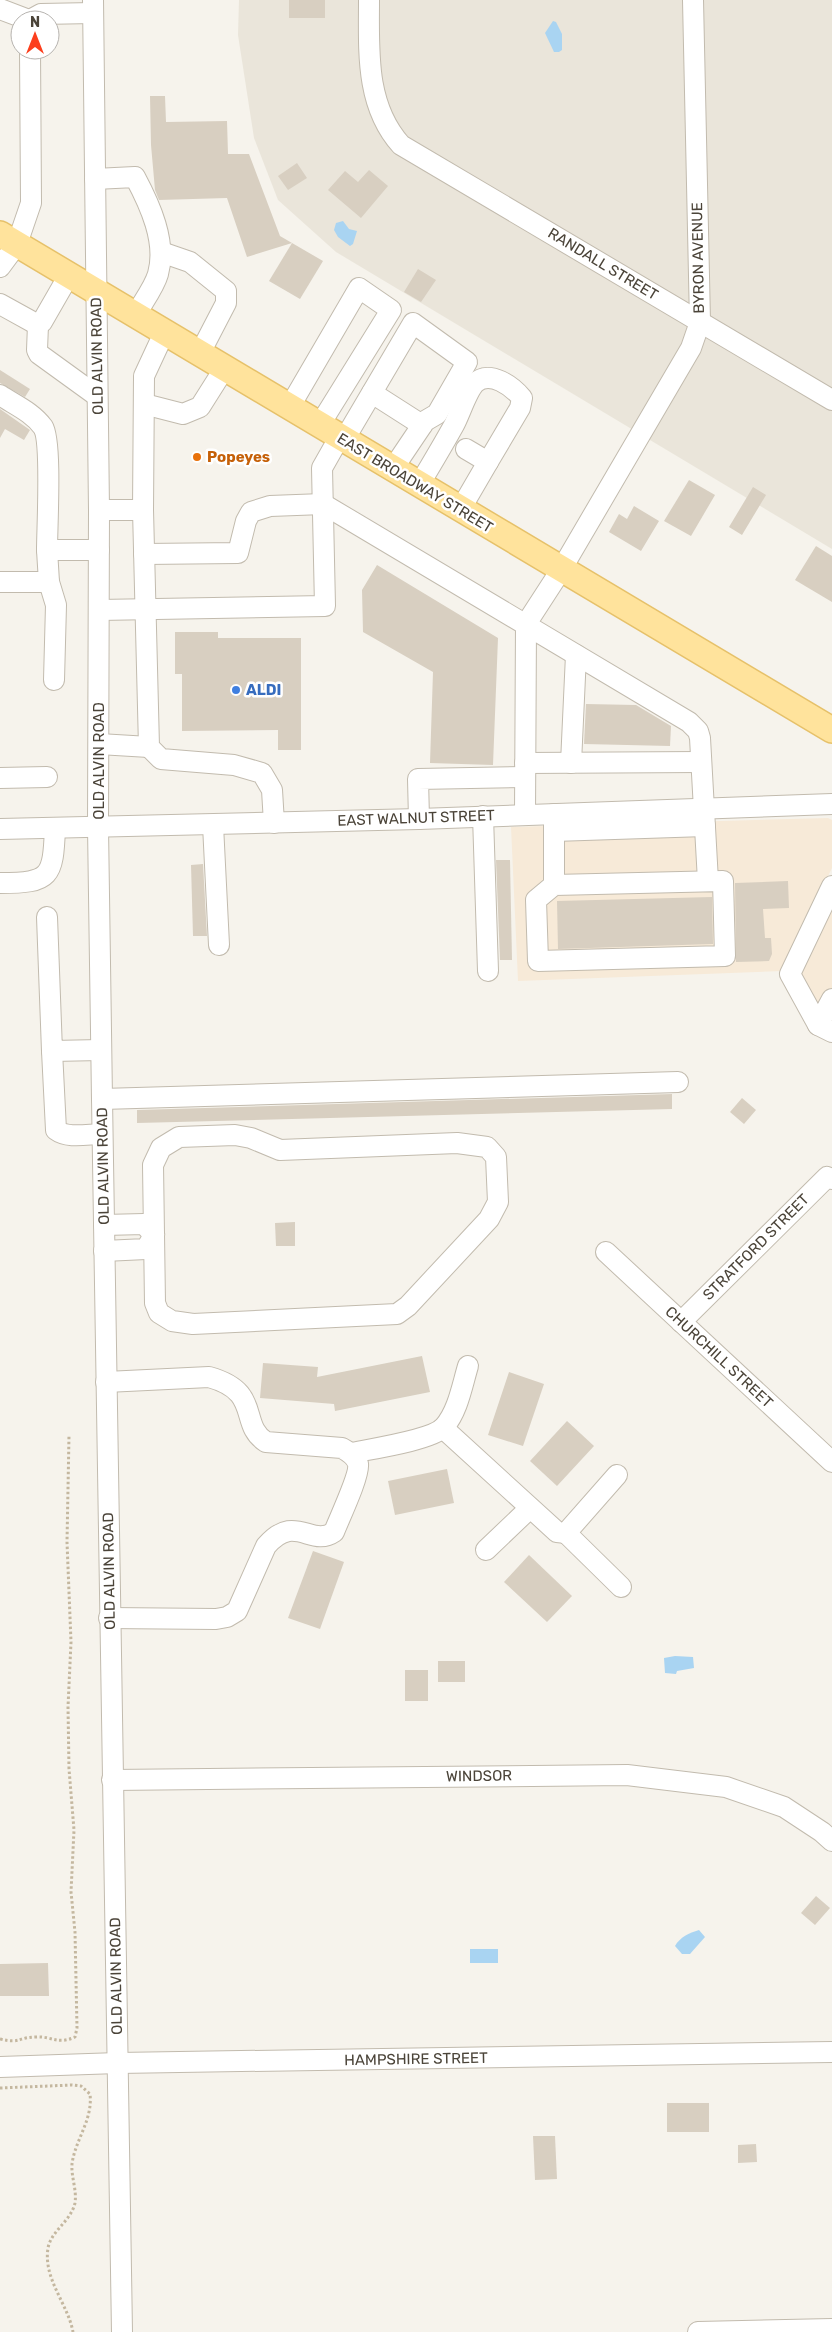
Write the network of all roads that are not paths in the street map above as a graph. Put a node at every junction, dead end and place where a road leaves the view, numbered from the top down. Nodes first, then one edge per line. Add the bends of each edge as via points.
1 (369, 0) edge
2 (693, 0) edge
3 (93, 7) edge
4 (60, 11) edge
5 (30, 60) edge
6 (95, 179) junction
7 (8, 239) edge
8 (161, 252) junction
9 (0, 267) edge
10 (69, 275) junction
11 (96, 292) junction
12 (0, 304) edge
13 (391, 310) junction
14 (135, 316) junction
15 (700, 322) junction
16 (413, 323) junction
17 (38, 325) junction
18 (164, 334) junction
19 (200, 355) junction
20 (224, 369) junction
21 (372, 393) junction
22 (0, 396) edge
23 (97, 396) junction
24 (832, 400) edge
25 (144, 404) junction
26 (289, 408) junction
27 (422, 425) junction
28 (334, 435) junction
29 (466, 449) dead end
30 (488, 462) junction
31 (392, 470) junction
32 (419, 486) junction
33 (323, 504) junction
34 (99, 510) junction
35 (143, 510) junction
36 (460, 510) junction
37 (47, 550) junction
38 (99, 550) junction
39 (144, 554) junction
40 (561, 570) junction
41 (0, 582) edge
42 (49, 582) junction
43 (145, 609) junction
44 (99, 610) junction
45 (526, 624) junction
46 (576, 654) junction
47 (54, 680) dead end
48 (832, 730) edge
49 (99, 744) junction
50 (149, 747) junction
51 (701, 762) junction
52 (571, 763) junction
53 (525, 770) junction
54 (47, 777) dead end
55 (0, 778) edge
56 (832, 804) edge
57 (525, 815) junction
58 (483, 816) junction
59 (704, 817) junction
60 (419, 819) junction
61 (274, 823) junction
62 (554, 823) junction
63 (213, 825) junction
64 (98, 827) junction
65 (55, 828) junction
66 (0, 829) edge
67 (708, 881) junction
68 (0, 883) edge
69 (554, 885) junction
70 (832, 886) edge
71 (47, 917) dead end
72 (219, 945) dead end
73 (488, 971) dead end
74 (832, 999) edge
75 (825, 1029) edge
76 (101, 1050) junction
77 (52, 1051) junction
78 (678, 1082) dead end
79 (102, 1099) junction
80 (102, 1134) junction
81 (832, 1179) edge
82 (104, 1225) junction
83 (154, 1235) junction
84 (104, 1251) junction
85 (606, 1252) dead end
86 (681, 1322) junction
87 (468, 1366) dead end
88 (106, 1382) junction
89 (443, 1428) junction
90 (352, 1453) junction
91 (832, 1462) edge
92 (617, 1475) dead end
93 (530, 1508) junction
94 (566, 1532) junction
95 (486, 1550) dead end
96 (622, 1587) dead end
97 (110, 1618) junction
98 (112, 1780) junction
99 (832, 1841) edge
100 (832, 2052) edge
101 (118, 2063) junction
102 (0, 2067) edge
103 (832, 2329) edge
104 (122, 2332) edge
105 (698, 2332) edge

1 - 15 street, RANDALL STREET via 370,68 374,93 390,133 401,145
2 - 15 street, BYRON AVENUE
3 - 4 street
3 - 6 street, OLD ALVIN ROAD
5 - 7 street via 31,203
6 - 8 street via 135,177 146,199
6 - 11 street, OLD ALVIN ROAD
7 - 9 street
7 - 10 main road, EAST BROADWAY STREET
8 - 14 street via 158,276
8 - 19 street via 190,262 226,291 226,303
10 - 11 main road, EAST BROADWAY STREET
10 - 17 street
11 - 14 main road, EAST BROADWAY STREET
11 - 23 street, OLD ALVIN ROAD
12 - 17 street
13 - 16 street
13 - 26 street via 359,288
13 - 28 street
14 - 18 main road, EAST BROADWAY STREET
15 - 24 street, RANDALL STREET
15 - 40 street, BYRON AVENUE via 691,348
16 - 21 street
16 - 27 street via 467,362 436,414
17 - 23 street via 39,354
18 - 19 main road, EAST BROADWAY STREET
18 - 25 street via 144,376
19 - 20 main road, EAST BROADWAY STREET
20 - 25 street via 200,407 183,414
20 - 26 main road, EAST BROADWAY STREET
21 - 27 street
21 - 28 street
22 - 37 street via 31,414 44,429 47,448
23 - 34 street, OLD ALVIN ROAD
25 - 35 street
26 - 28 main road, EAST BROADWAY STREET
27 - 31 street
28 - 31 main road, EAST BROADWAY STREET
28 - 33 street via 322,468
29 - 30 street
30 - 32 street via 520,408 522,398 513,387 500,380 486,378 476,383
30 - 36 street
31 - 32 main road, EAST BROADWAY STREET
32 - 36 main road, EAST BROADWAY STREET
33 - 39 street via 270,506 251,512 238,553
33 - 43 street via 325,606
33 - 45 street
34 - 35 street
34 - 38 street, OLD ALVIN ROAD
35 - 39 street
36 - 40 main road, EAST BROADWAY STREET
37 - 38 street
37 - 42 street
38 - 44 street, OLD ALVIN ROAD
39 - 43 street
40 - 45 street, BYRON AVENUE
40 - 48 main road, EAST BROADWAY STREET
41 - 42 street
42 - 47 street via 56,605
43 - 44 street
43 - 50 street
44 - 49 street, OLD ALVIN ROAD
45 - 46 street
45 - 53 street
46 - 51 street via 689,722 698,731
46 - 52 street
49 - 50 street
49 - 64 street, OLD ALVIN ROAD
50 - 61 street via 161,760 234,764 262,772 272,790
51 - 52 street
51 - 59 street
52 - 53 street
53 - 57 street
53 - 60 street via 418,779
54 - 55 street
56 - 59 street, EAST WALNUT STREET
57 - 58 street, EAST WALNUT STREET
57 - 62 street, EAST WALNUT STREET
58 - 60 street, EAST WALNUT STREET
58 - 73 street
59 - 62 street, EAST WALNUT STREET
59 - 67 street
60 - 61 street, EAST WALNUT STREET
61 - 63 street, EAST WALNUT STREET
62 - 69 street
63 - 64 street, EAST WALNUT STREET
63 - 72 street
64 - 65 street, EAST WALNUT STREET
64 - 76 street, OLD ALVIN ROAD
65 - 66 street, EAST WALNUT STREET
65 - 68 street via 53,862 42,877 29,883
67 - 69 street
67 - 69 street via 723,881 725,956 538,961 536,900
70 - 75 street via 790,974
71 - 77 street
74 - 75 street
76 - 77 street
76 - 79 street, OLD ALVIN ROAD
77 - 80 street via 56,1130 72,1135
78 - 79 street
79 - 80 street, OLD ALVIN ROAD
80 - 82 street, OLD ALVIN ROAD
81 - 86 street, STRATFORD STREET via 827,1177
82 - 83 street via 144,1224
82 - 84 street, OLD ALVIN ROAD
83 - 83 street via 155,1302 159,1313 172,1321 193,1324 397,1314 489,1219 498,1202 496,1156 487,1147 457,1143 280,1150 235,1135 179,1137 161,1148 153,1165
83 - 84 street via 146,1249
84 - 88 street, OLD ALVIN ROAD
85 - 86 street, CHURCHILL STREET
86 - 91 street, CHURCHILL STREET
87 - 89 street via 454,1412
88 - 90 street via 209,1377 237,1390 244,1398 256,1431 266,1442 342,1448
88 - 97 street, OLD ALVIN ROAD
89 - 90 street via 428,1436
89 - 93 street
90 - 97 street via 358,1465 357,1475 334,1532 320,1537 290,1530 271,1540 237,1610 216,1619
92 - 94 street
93 - 94 street via 557,1532
93 - 95 street
94 - 96 street
97 - 98 street, OLD ALVIN ROAD
98 - 99 street, WINDSOR via 627,1775 726,1787 784,1807
98 - 101 street, OLD ALVIN ROAD
100 - 101 street, HAMPSHIRE STREET
101 - 102 street, HAMPSHIRE STREET
101 - 104 street, OLD ALVIN ROAD
103 - 105 street

